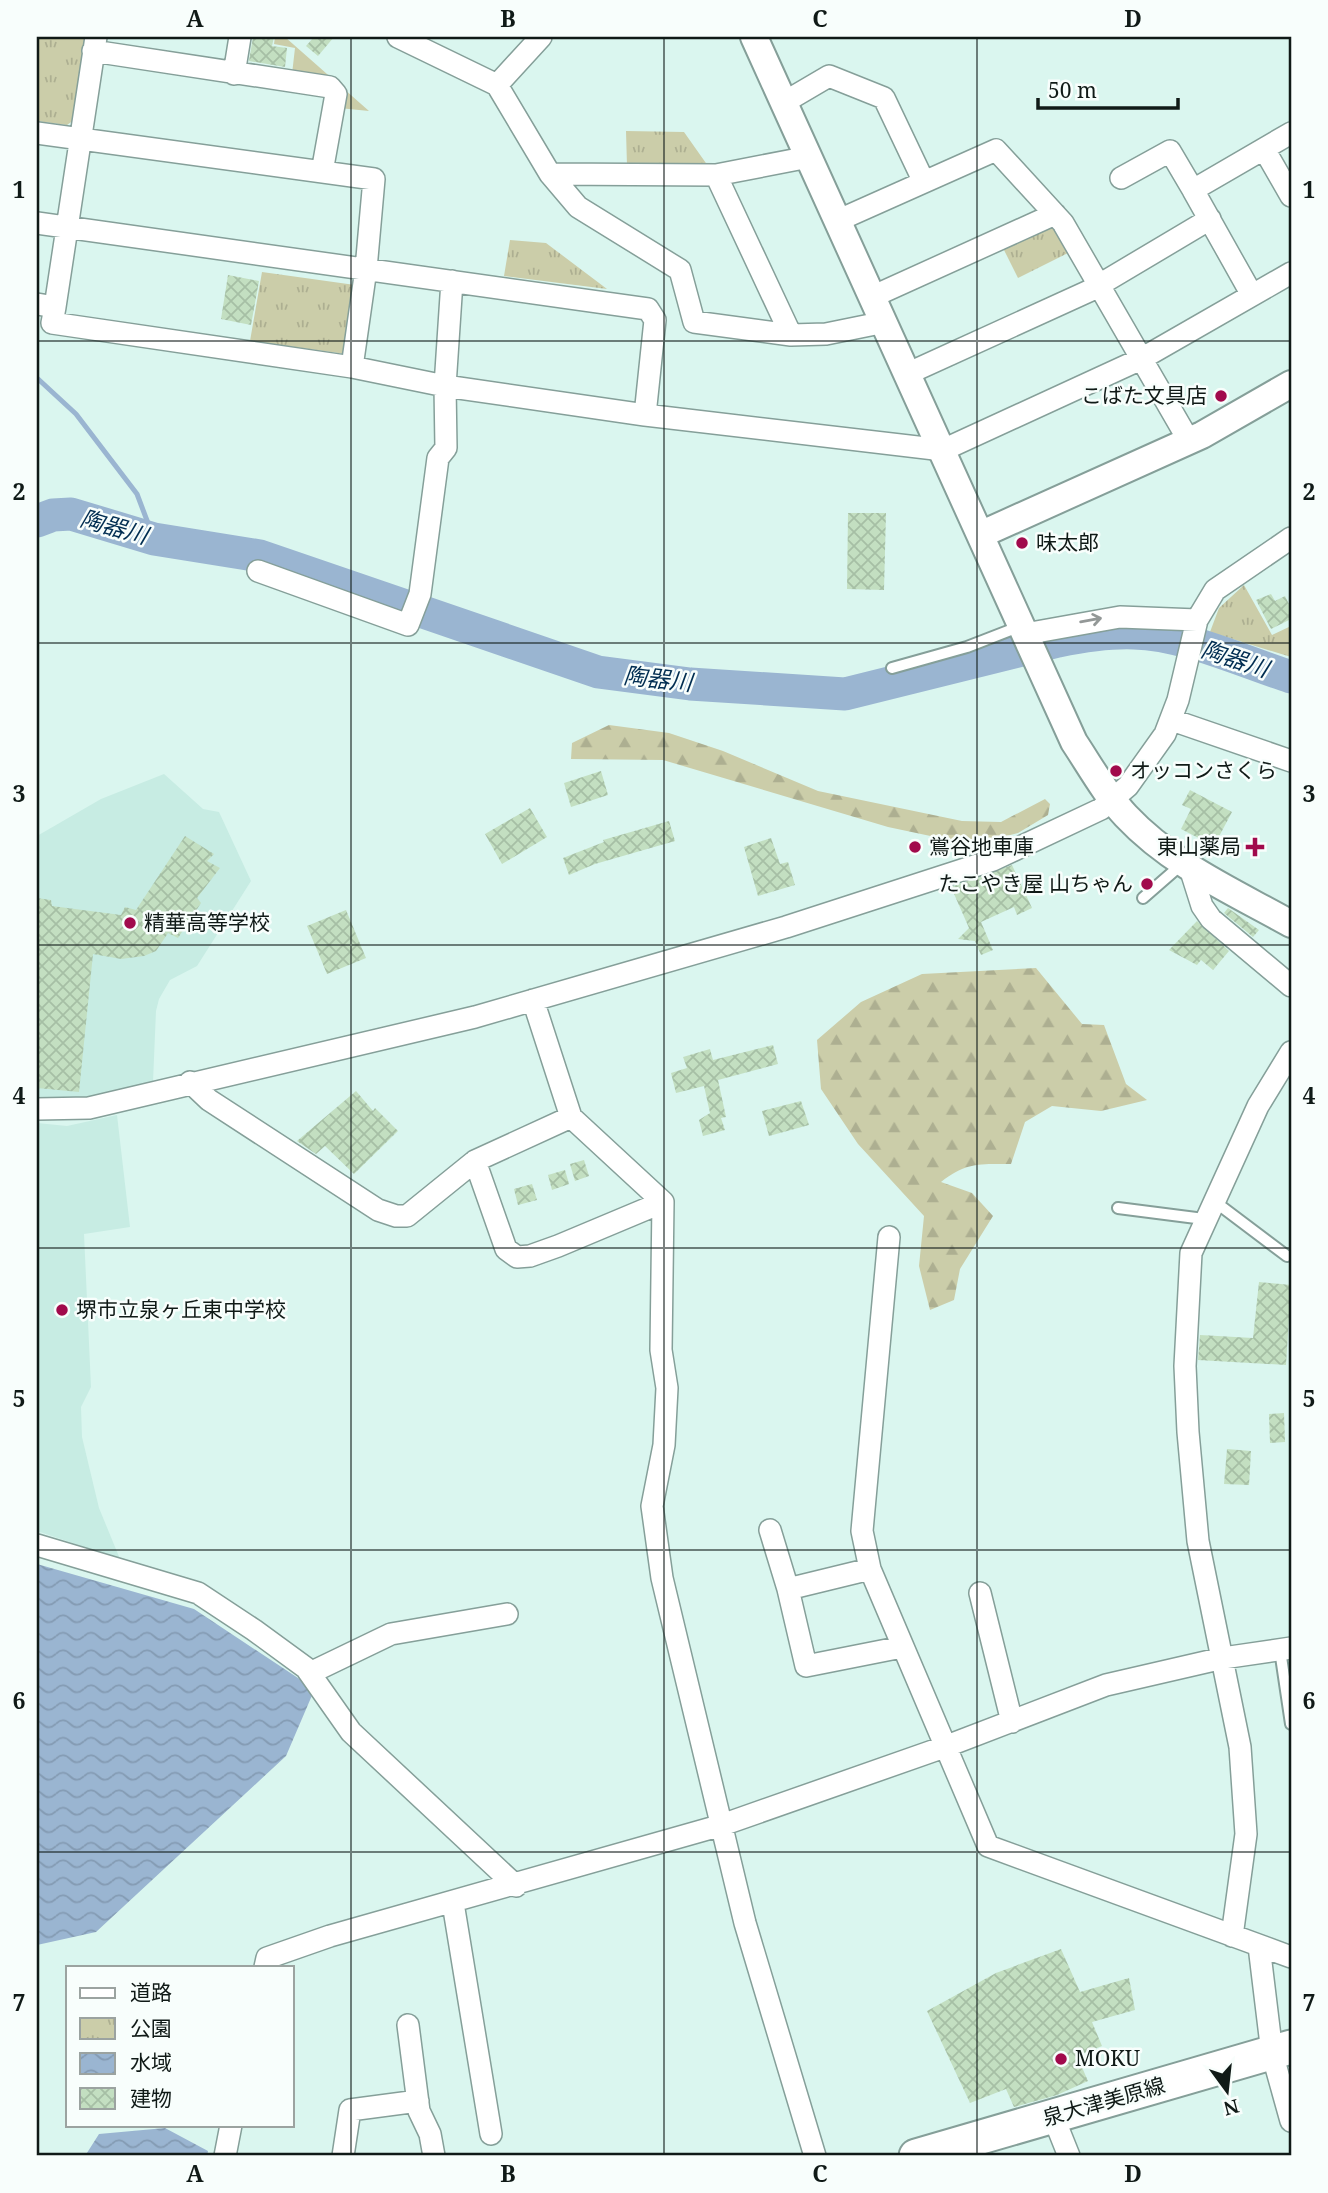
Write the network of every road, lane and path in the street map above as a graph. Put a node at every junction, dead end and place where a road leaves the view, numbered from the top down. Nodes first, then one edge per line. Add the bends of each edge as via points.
1 (240, 37) edge
2 (398, 37) edge
3 (541, 37) edge
4 (754, 37) edge
5 (95, 44) edge
6 (234, 74) junction
7 (497, 85) junction
8 (783, 103) junction
9 (37, 133) edge
10 (1291, 133) edge
11 (79, 139) junction
12 (1264, 149) junction
13 (809, 157) junction
14 (322, 172) junction
15 (550, 174) junction
16 (716, 176) junction
17 (1121, 178) dead end
18 (923, 180) junction
19 (1193, 190) junction
20 (1291, 196) edge
21 (1055, 214) junction
22 (1210, 219) junction
23 (839, 220) junction
24 (37, 223) edge
25 (67, 227) junction
26 (366, 269) junction
27 (1291, 273) edge
28 (452, 281) junction
29 (1098, 285) junction
30 (1252, 295) junction
31 (874, 296) junction
32 (46, 306) edge
33 (885, 322) junction
34 (791, 335) junction
35 (1141, 359) junction
36 (352, 367) junction
37 (909, 373) junction
38 (1291, 384) edge
39 (445, 386) junction
40 (645, 415) junction
41 (1189, 441) junction
42 (943, 450) junction
43 (982, 534) junction
44 (1291, 538) edge
45 (258, 571) dead end
46 (1194, 637) junction
47 (1027, 641) junction
48 (891, 668) dead end
49 (1172, 720) junction
50 (1291, 761) edge
51 (1114, 800) junction
52 (1186, 866) junction
53 (1143, 898) dead end
54 (1291, 924) edge
55 (1291, 986) edge
56 (533, 1000) junction
57 (1291, 1052) edge
58 (190, 1083) junction
59 (37, 1109) edge
60 (571, 1117) junction
61 (475, 1161) junction
62 (663, 1202) junction
63 (1118, 1208) dead end
64 (1209, 1210) junction
65 (889, 1237) dead end
66 (1287, 1256) dead end
67 (769, 1530) dead end
68 (37, 1545) edge
69 (870, 1569) junction
70 (788, 1589) junction
71 (981, 1593) dead end
72 (507, 1614) dead end
73 (902, 1647) junction
74 (1285, 1649) edge
75 (1223, 1658) junction
76 (310, 1673) junction
77 (1012, 1722) junction
78 (1291, 1724) edge
79 (947, 1746) junction
80 (722, 1825) junction
81 (516, 1886) junction
82 (453, 1903) junction
83 (1232, 1936) junction
84 (1259, 1946) junction
85 (1291, 1957) edge
86 (265, 1966) edge
87 (408, 2025) dead end
88 (1282, 2050) edge
89 (418, 2101) junction
90 (1053, 2116) junction
91 (1291, 2121) edge
92 (231, 2126) edge
93 (491, 2134) dead end
94 (225, 2156) edge
95 (343, 2156) edge
96 (434, 2156) edge
97 (815, 2156) edge
98 (916, 2156) edge
99 (1069, 2156) edge

1 - 6 street
2 - 7 street
3 - 7 street
4 - 8 street
5 - 6 street
5 - 11 street
6 - 14 street via 330,87 336,94
7 - 15 street
8 - 13 street
8 - 18 street via 829,76 884,98
9 - 11 street
10 - 12 street
11 - 14 street
11 - 25 street
12 - 19 street
12 - 20 street
13 - 16 street
13 - 23 street
14 - 26 street via 374,179
15 - 16 street
15 - 34 street via 578,207 680,270 695,322
16 - 34 street
17 - 19 street via 1170,151
18 - 21 street via 996,150
18 - 23 street
19 - 22 street
21 - 29 street
21 - 31 street
22 - 29 street
22 - 30 street
23 - 31 street
24 - 25 street
25 - 26 street
25 - 32 street
26 - 28 street
26 - 36 street
27 - 30 street
28 - 39 street
28 - 40 street via 648,309 655,320
29 - 35 street
29 - 37 street
30 - 35 street
31 - 33 street
32 - 36 street via 52,323
33 - 34 street via 826,334
33 - 37 street
35 - 41 street
35 - 42 street
36 - 39 street
37 - 42 street
38 - 41 street
39 - 40 street
39 - 45 street via 446,448 438,458 408,625
40 - 42 street
41 - 43 street
42 - 43 street
43 - 47 street
44 - 46 street via 1215,590
47 -> 46 street via 1120,617
46 - 49 street
47 - 48 lane via 967,647
47 - 51 street via 1074,742
49 - 50 street
49 - 51 street
51 - 52 street via 1144,833
51 - 56 street via 992,860 786,927
52 - 53 lane
52 - 54 street
52 - 55 street via 1211,919
56 - 58 street
56 - 60 street
57 - 64 street via 1258,1106
58 - 59 street via 89,1108
58 - 61 street via 209,1100 396,1216 407,1216
60 - 61 street
60 - 62 street
61 - 62 street via 506,1249 517,1257 558,1246
62 - 80 street via 661,1350 667,1388 664,1445 652,1506 663,1577
63 - 64 lane
64 - 66 lane
64 - 75 street via 1191,1253 1185,1366 1198,1541
65 - 69 street via 862,1531
67 - 70 street
68 - 76 street via 198,1593
69 - 70 street
69 - 73 street
70 - 73 street via 806,1666
71 - 77 street
72 - 76 street via 391,1634
73 - 79 street
74 - 75 street
74 - 78 lane
75 - 77 street via 1106,1685
75 - 83 street via 1240,1747 1246,1834
76 - 81 street via 351,1731
77 - 79 street
79 - 80 street
79 - 83 street via 988,1846
80 - 81 street
80 - 97 street
81 - 82 street
82 - 86 street via 330,1936 267,1958
82 - 93 street
83 - 84 street
84 - 85 street
84 - 88 street
87 - 89 street
88 - 90 main road, 泉大津美原線
88 - 91 street
89 - 95 street via 350,2110
89 - 96 street
90 - 98 main road, 泉大津美原線
90 - 99 street
92 - 94 street

